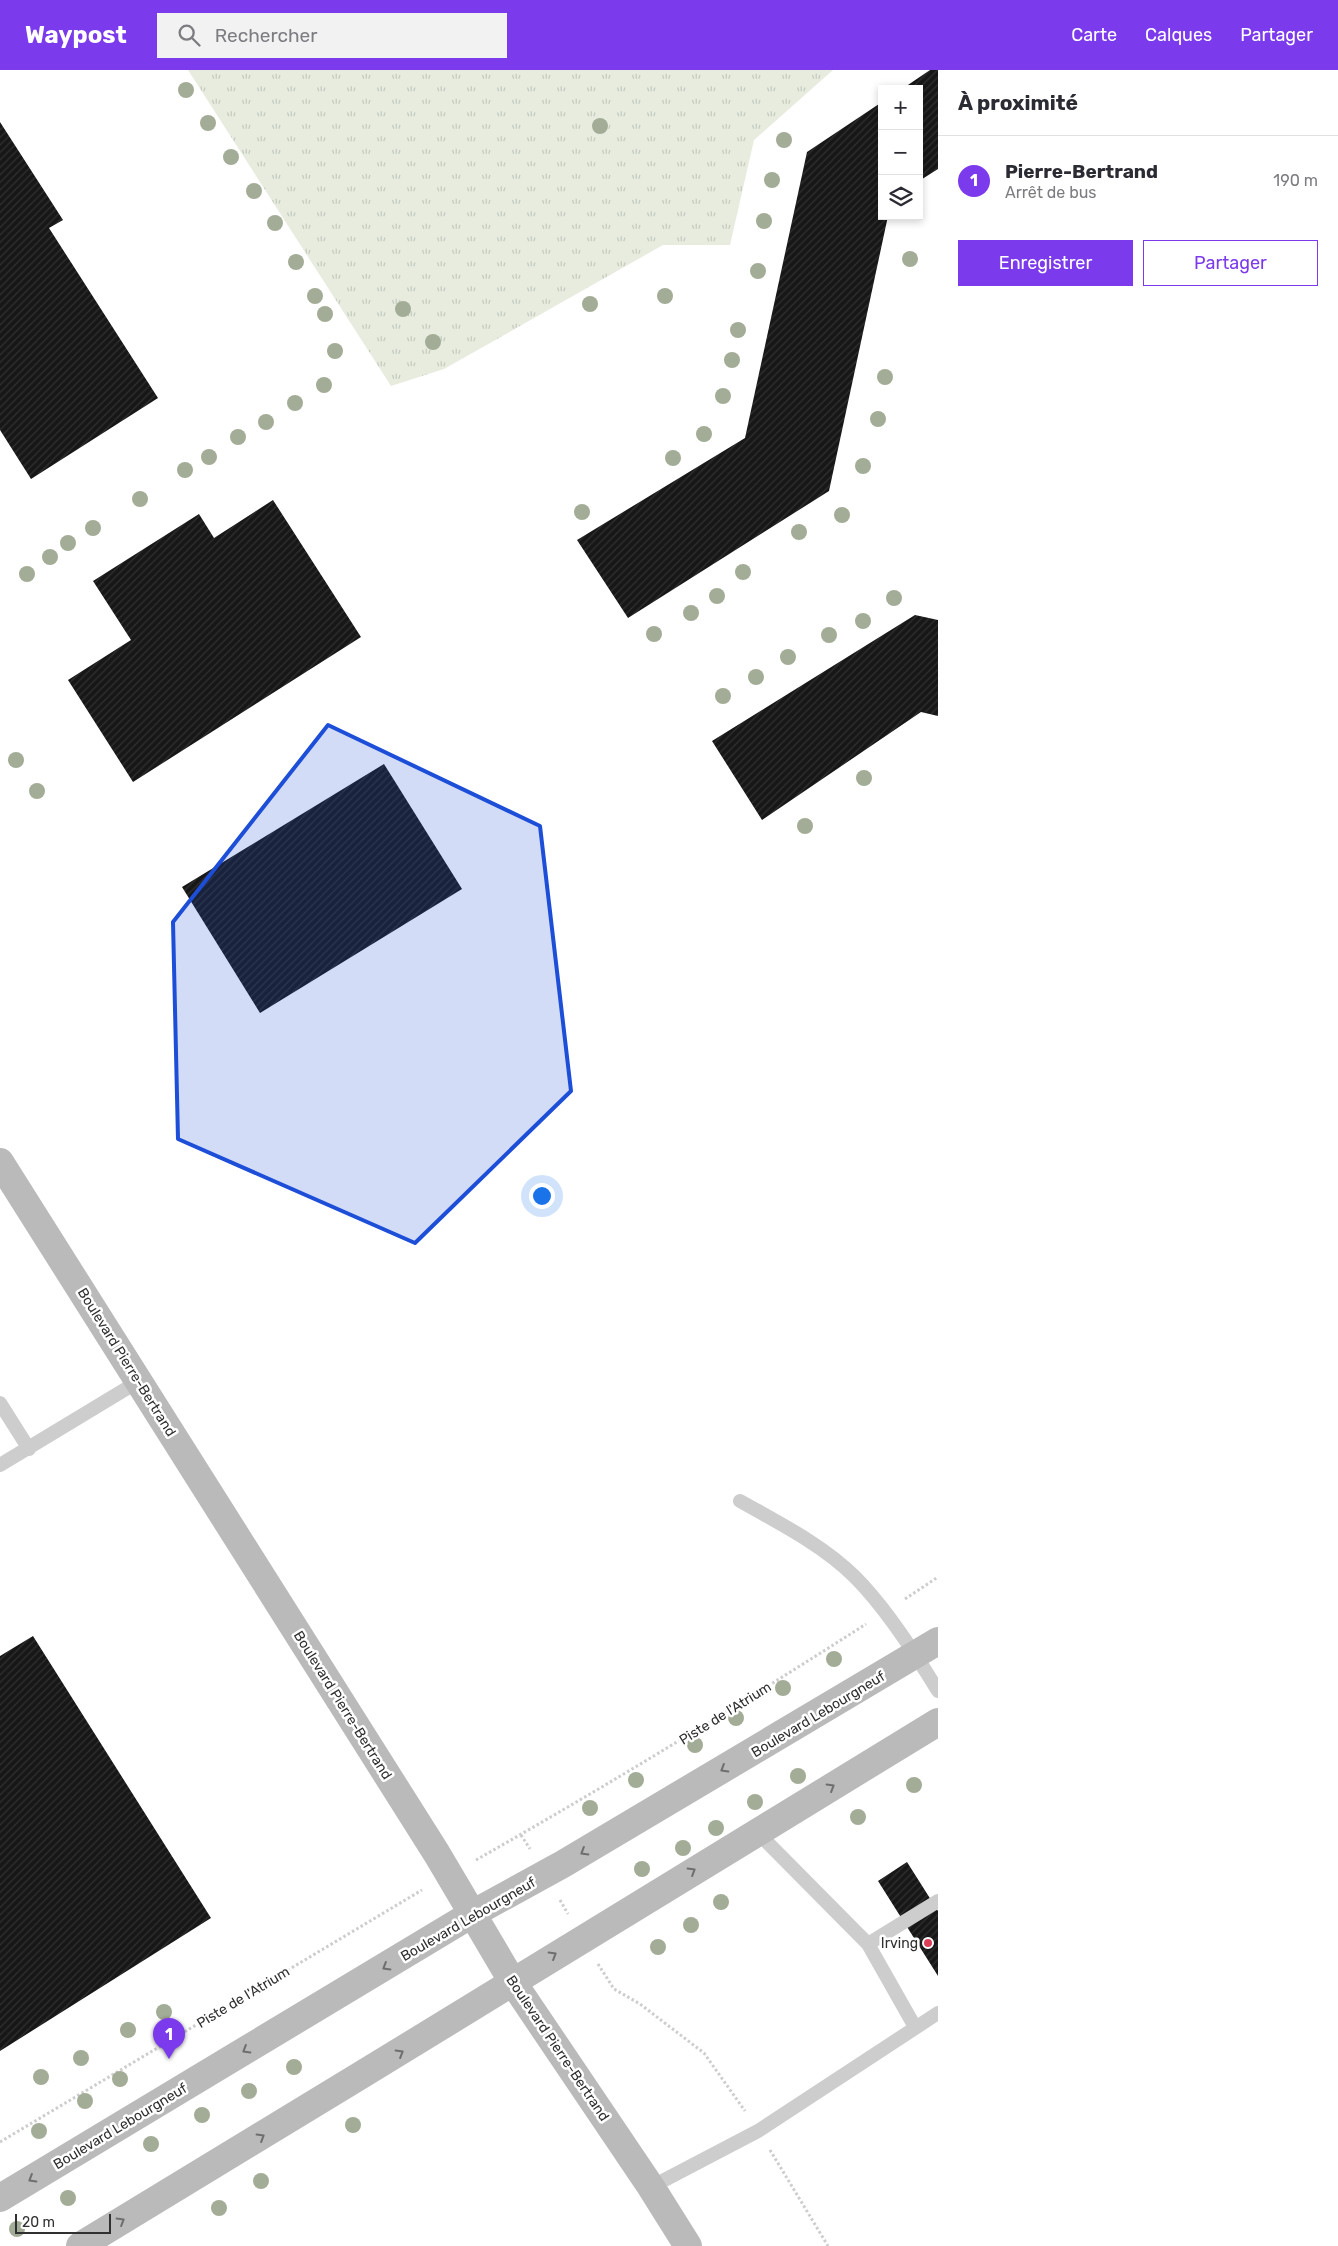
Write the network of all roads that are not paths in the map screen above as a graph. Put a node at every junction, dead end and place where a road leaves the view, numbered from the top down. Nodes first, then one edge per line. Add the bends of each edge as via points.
1 (0, 1162) edge
2 (139, 1381) junction
3 (0, 1403) edge
4 (28, 1448) junction
5 (0, 1465) edge
6 (740, 1501) dead end
7 (927, 1648) edge
8 (938, 1691) edge
9 (938, 1722) edge
10 (757, 1832) junction
11 (938, 1902) edge
12 (472, 1914) junction
13 (868, 1944) junction
14 (512, 1981) junction
15 (938, 2013) edge
16 (915, 2027) junction
17 (651, 2187) junction
18 (0, 2198) edge
19 (80, 2246) edge
20 (688, 2246) edge

1 - 2 main road, Boulevard Pierre-Bertrand
2 - 4 lane
2 - 12 main road, Boulevard Pierre-Bertrand
3 - 4 lane
4 - 5 lane
6 - 7 lane via 815,1545 855,1576 885,1612
7 - 8 lane
7 -> 12 main road, Boulevard Lebourgneuf via 545,1875
10 -> 9 main road
10 - 13 lane
14 -> 10 main road
11 - 13 lane
12 - 14 main road, Boulevard Pierre-Bertrand
12 -> 18 main road, Boulevard Lebourgneuf
13 - 16 lane
14 - 17 main road, Boulevard Pierre-Bertrand
19 -> 14 main road
15 - 16 lane
16 - 17 lane via 758,2131
17 - 20 main road, Boulevard Pierre-Bertrand

